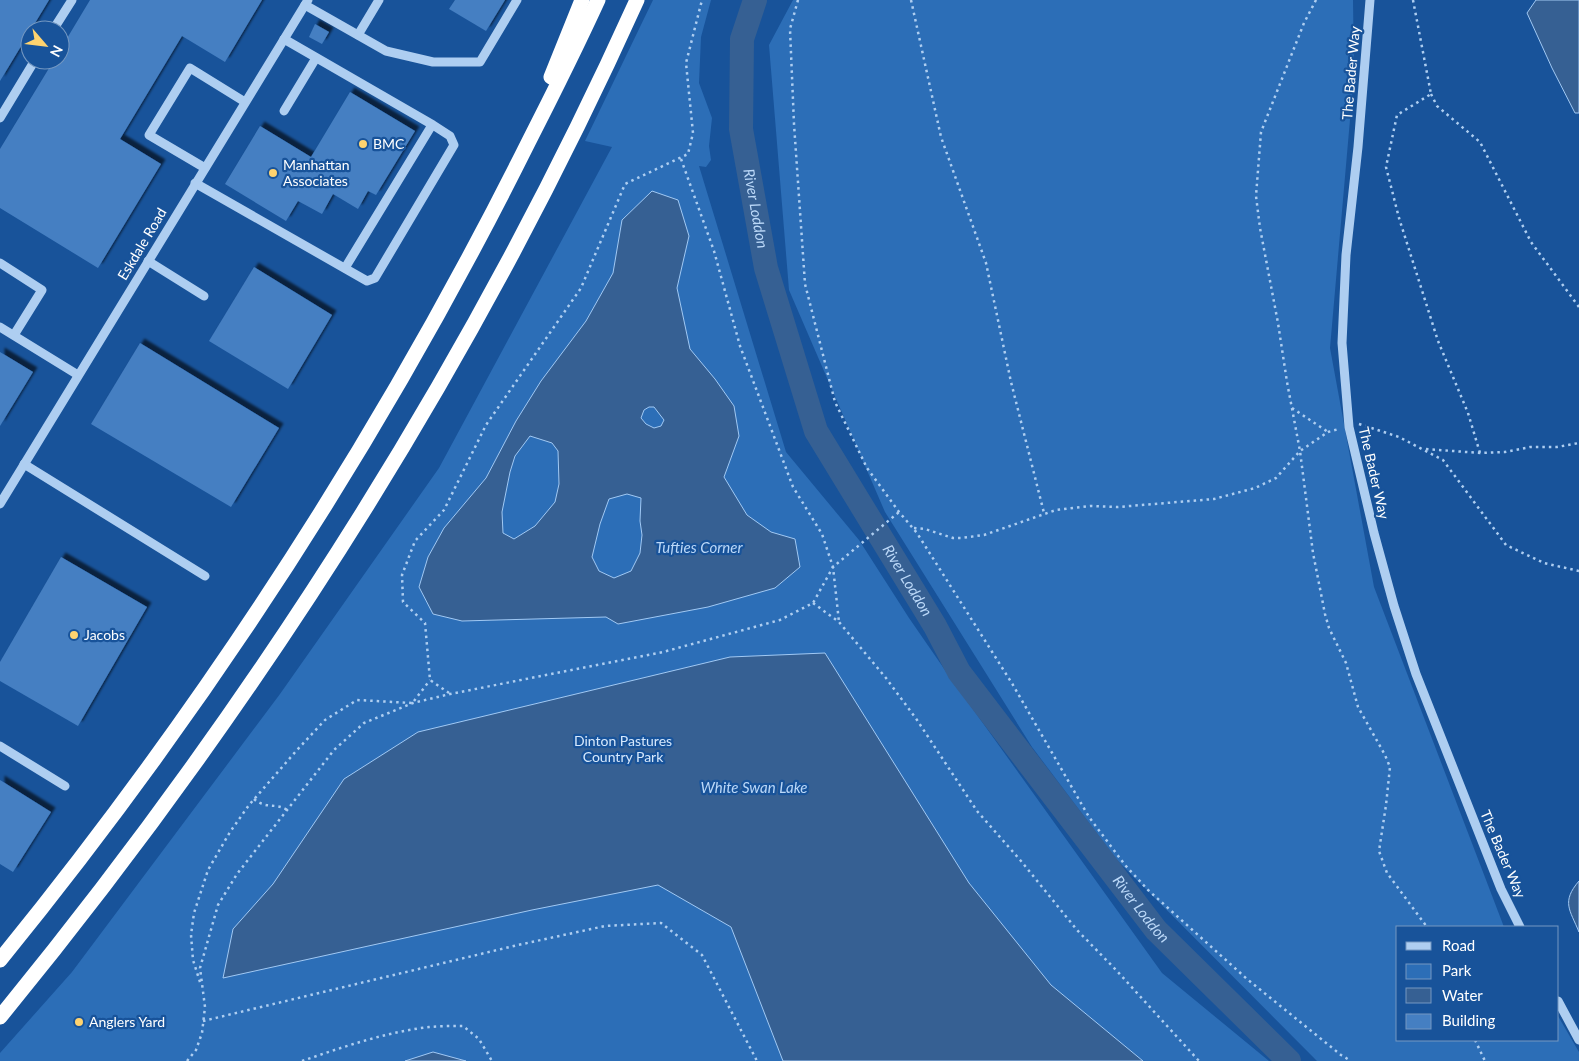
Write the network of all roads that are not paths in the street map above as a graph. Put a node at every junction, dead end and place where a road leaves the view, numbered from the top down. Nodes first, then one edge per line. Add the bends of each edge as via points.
1 (72, 0) edge
2 (379, 0) edge
3 (517, 0) edge
4 (582, 0) edge
5 (598, 0) edge
6 (637, 0) edge
7 (1370, 0) edge
8 (306, 2) edge
9 (59, 20) edge
10 (358, 35) junction
11 (284, 39) junction
12 (316, 58) junction
13 (29, 70) edge
14 (245, 102) junction
15 (284, 111) dead end
16 (0, 118) edge
17 (432, 124) junction
18 (205, 168) junction
19 (512, 176) junction
20 (195, 183) junction
21 (148, 261) junction
22 (0, 263) edge
23 (345, 268) junction
24 (204, 296) dead end
25 (0, 327) edge
26 (14, 335) junction
27 (78, 375) junction
28 (24, 464) junction
29 (0, 504) edge
30 (205, 576) dead end
31 (0, 746) edge
32 (65, 786) dead end
33 (1520, 926) edge
34 (0, 960) edge
35 (1559, 1003) edge
36 (0, 1017) edge
37 (1579, 1040) edge

1 - 9 street
2 - 10 street
3 - 10 street via 480,62 433,62 386,51
4 - 19 highway
5 - 19 highway
6 - 36 highway via 522,236 427,407 336,557 162,810
7 - 33 street, The Bader Way via 1346,255 1342,343 1349,427 1374,533 1416,674 1501,888
8 - 10 street
8 - 11 street, Eskdale Road
11 - 12 street
11 - 14 street, Eskdale Road
12 - 15 street
12 - 17 street
13 - 16 street
14 - 18 street, Eskdale Road
14 - 18 street via 190,68 149,135
17 - 23 street
17 - 23 street via 450,136 454,144 375,278 367,281
18 - 20 street, Eskdale Road
19 - 34 highway via 408,367 279,578 126,797
20 - 21 street, Eskdale Road
20 - 23 street
21 - 24 street
21 - 27 street, Eskdale Road
22 - 26 street via 42,290
25 - 26 street
26 - 27 street
27 - 28 street, Eskdale Road
28 - 29 street, Eskdale Road
28 - 30 street
31 - 32 street
35 - 37 street

